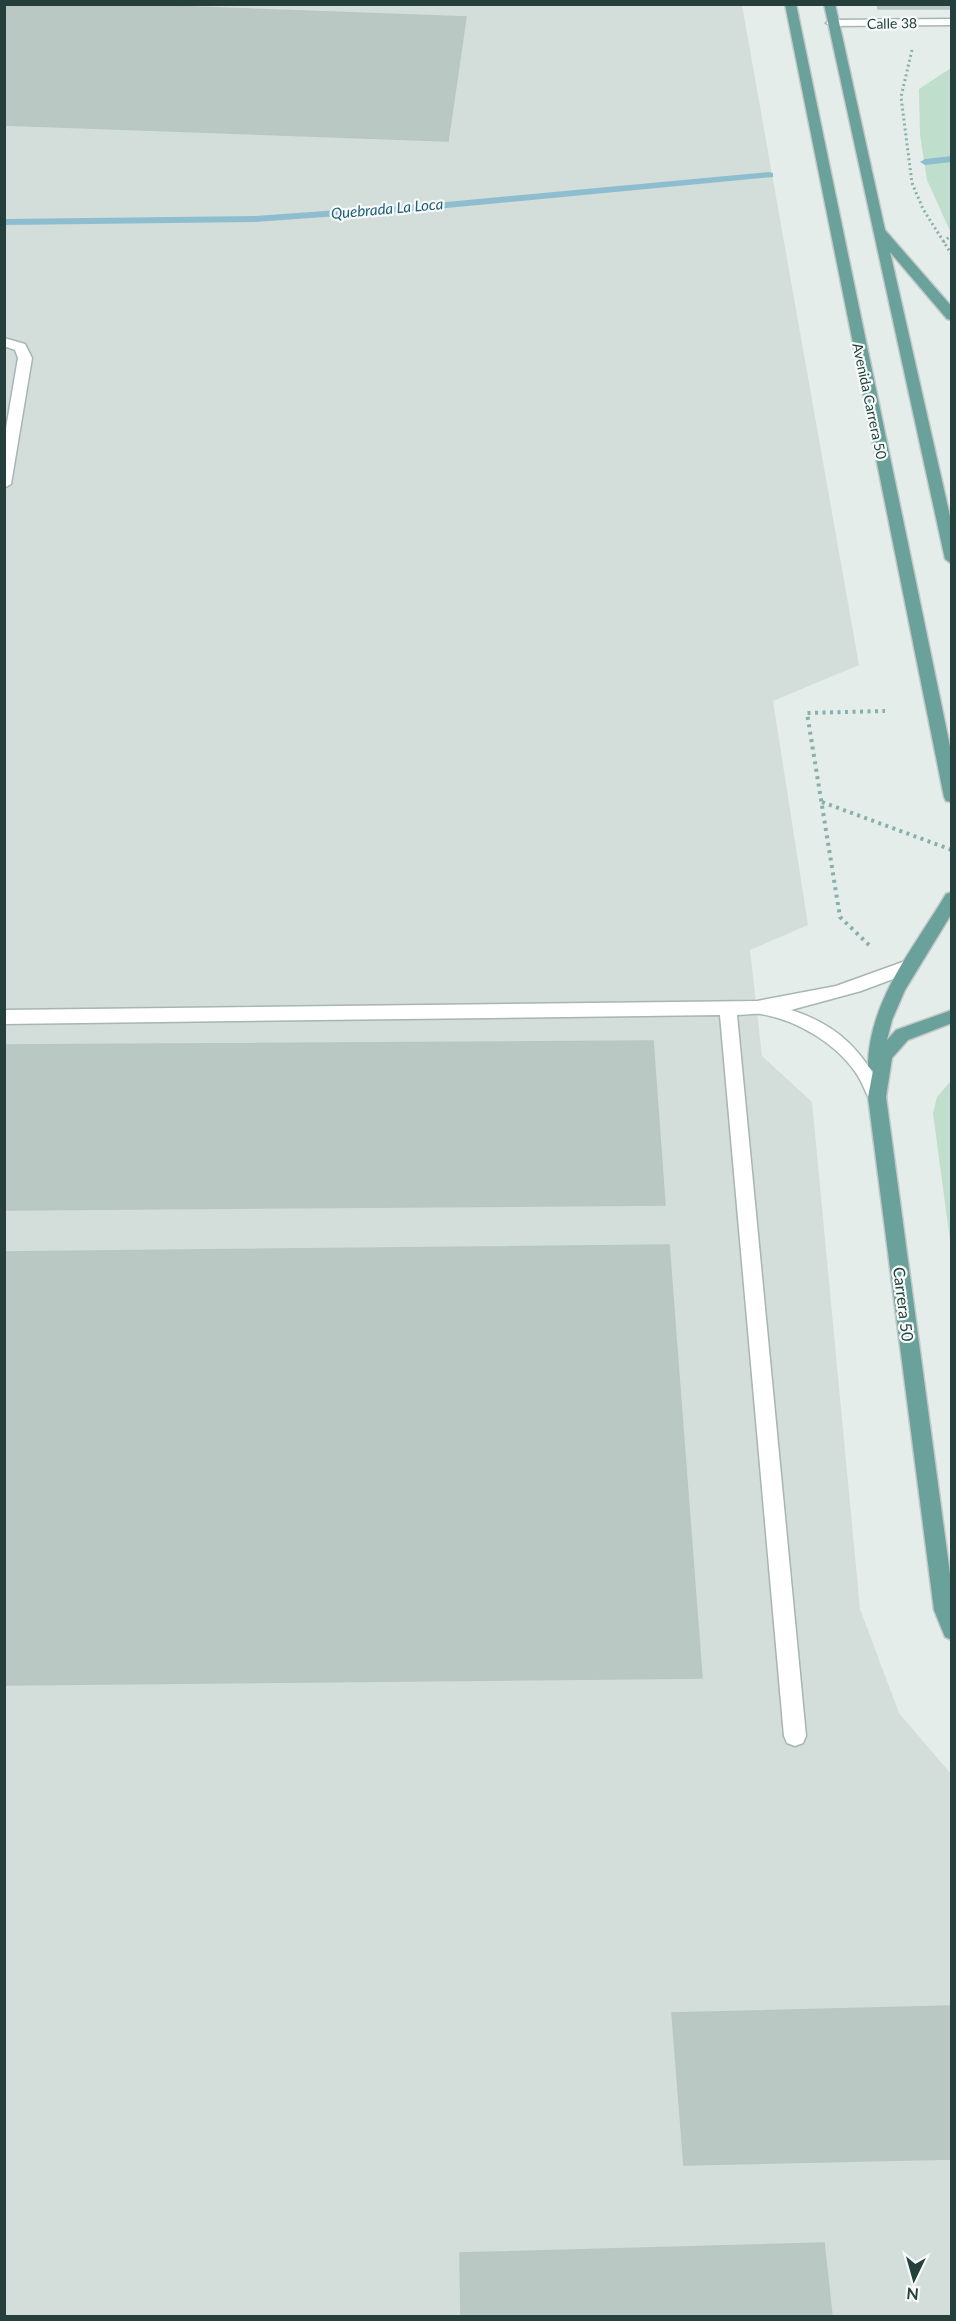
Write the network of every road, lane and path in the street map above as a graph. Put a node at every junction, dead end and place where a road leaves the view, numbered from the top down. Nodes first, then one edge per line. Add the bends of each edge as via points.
1 (790, 4) edge
2 (829, 4) edge
3 (832, 22) junction
4 (951, 22) edge
5 (907, 23) junction
6 (878, 230) junction
7 (951, 235) edge
8 (943, 242) junction
9 (951, 255) edge
10 (951, 316) edge
11 (4, 342) edge
12 (11, 406) edge
13 (4, 484) edge
14 (951, 560) edge
15 (885, 711) dead end
16 (951, 797) edge
17 (821, 801) junction
18 (951, 850) edge
19 (951, 898) edge
20 (869, 945) dead end
21 (911, 965) junction
22 (728, 1008) junction
23 (757, 1008) junction
24 (951, 1016) edge
25 (4, 1017) edge
26 (878, 1097) junction
27 (944, 1610) junction
28 (951, 1630) edge
29 (951, 1644) edge
30 (795, 1736) dead end

1 - 16 main road, Avenida Carrera 50
2 - 3 main road
3 - 5 street, Calle 38
3 - 6 main road
4 - 5 street, Calle 38
5 - 8 path via 912,53 901,96 907,151 916,197
6 - 10 main road
6 - 14 main road
7 - 8 path
8 - 9 path
11 - 12 street via 21,347 25,358
12 - 13 street
15 - 17 path via 807,712
17 - 18 path
17 - 20 path via 840,917
19 - 21 main road
21 - 23 street via 854,989
21 - 26 main road via 879,1034
22 - 23 street
22 - 25 street
22 - 30 street
23 - 26 street via 782,1012 817,1028 848,1051
24 - 26 main road, Carrera 50 via 902,1035 884,1056
26 - 27 main road, Carrera 50
27 - 28 main road, Carrera 50
27 - 29 main road

